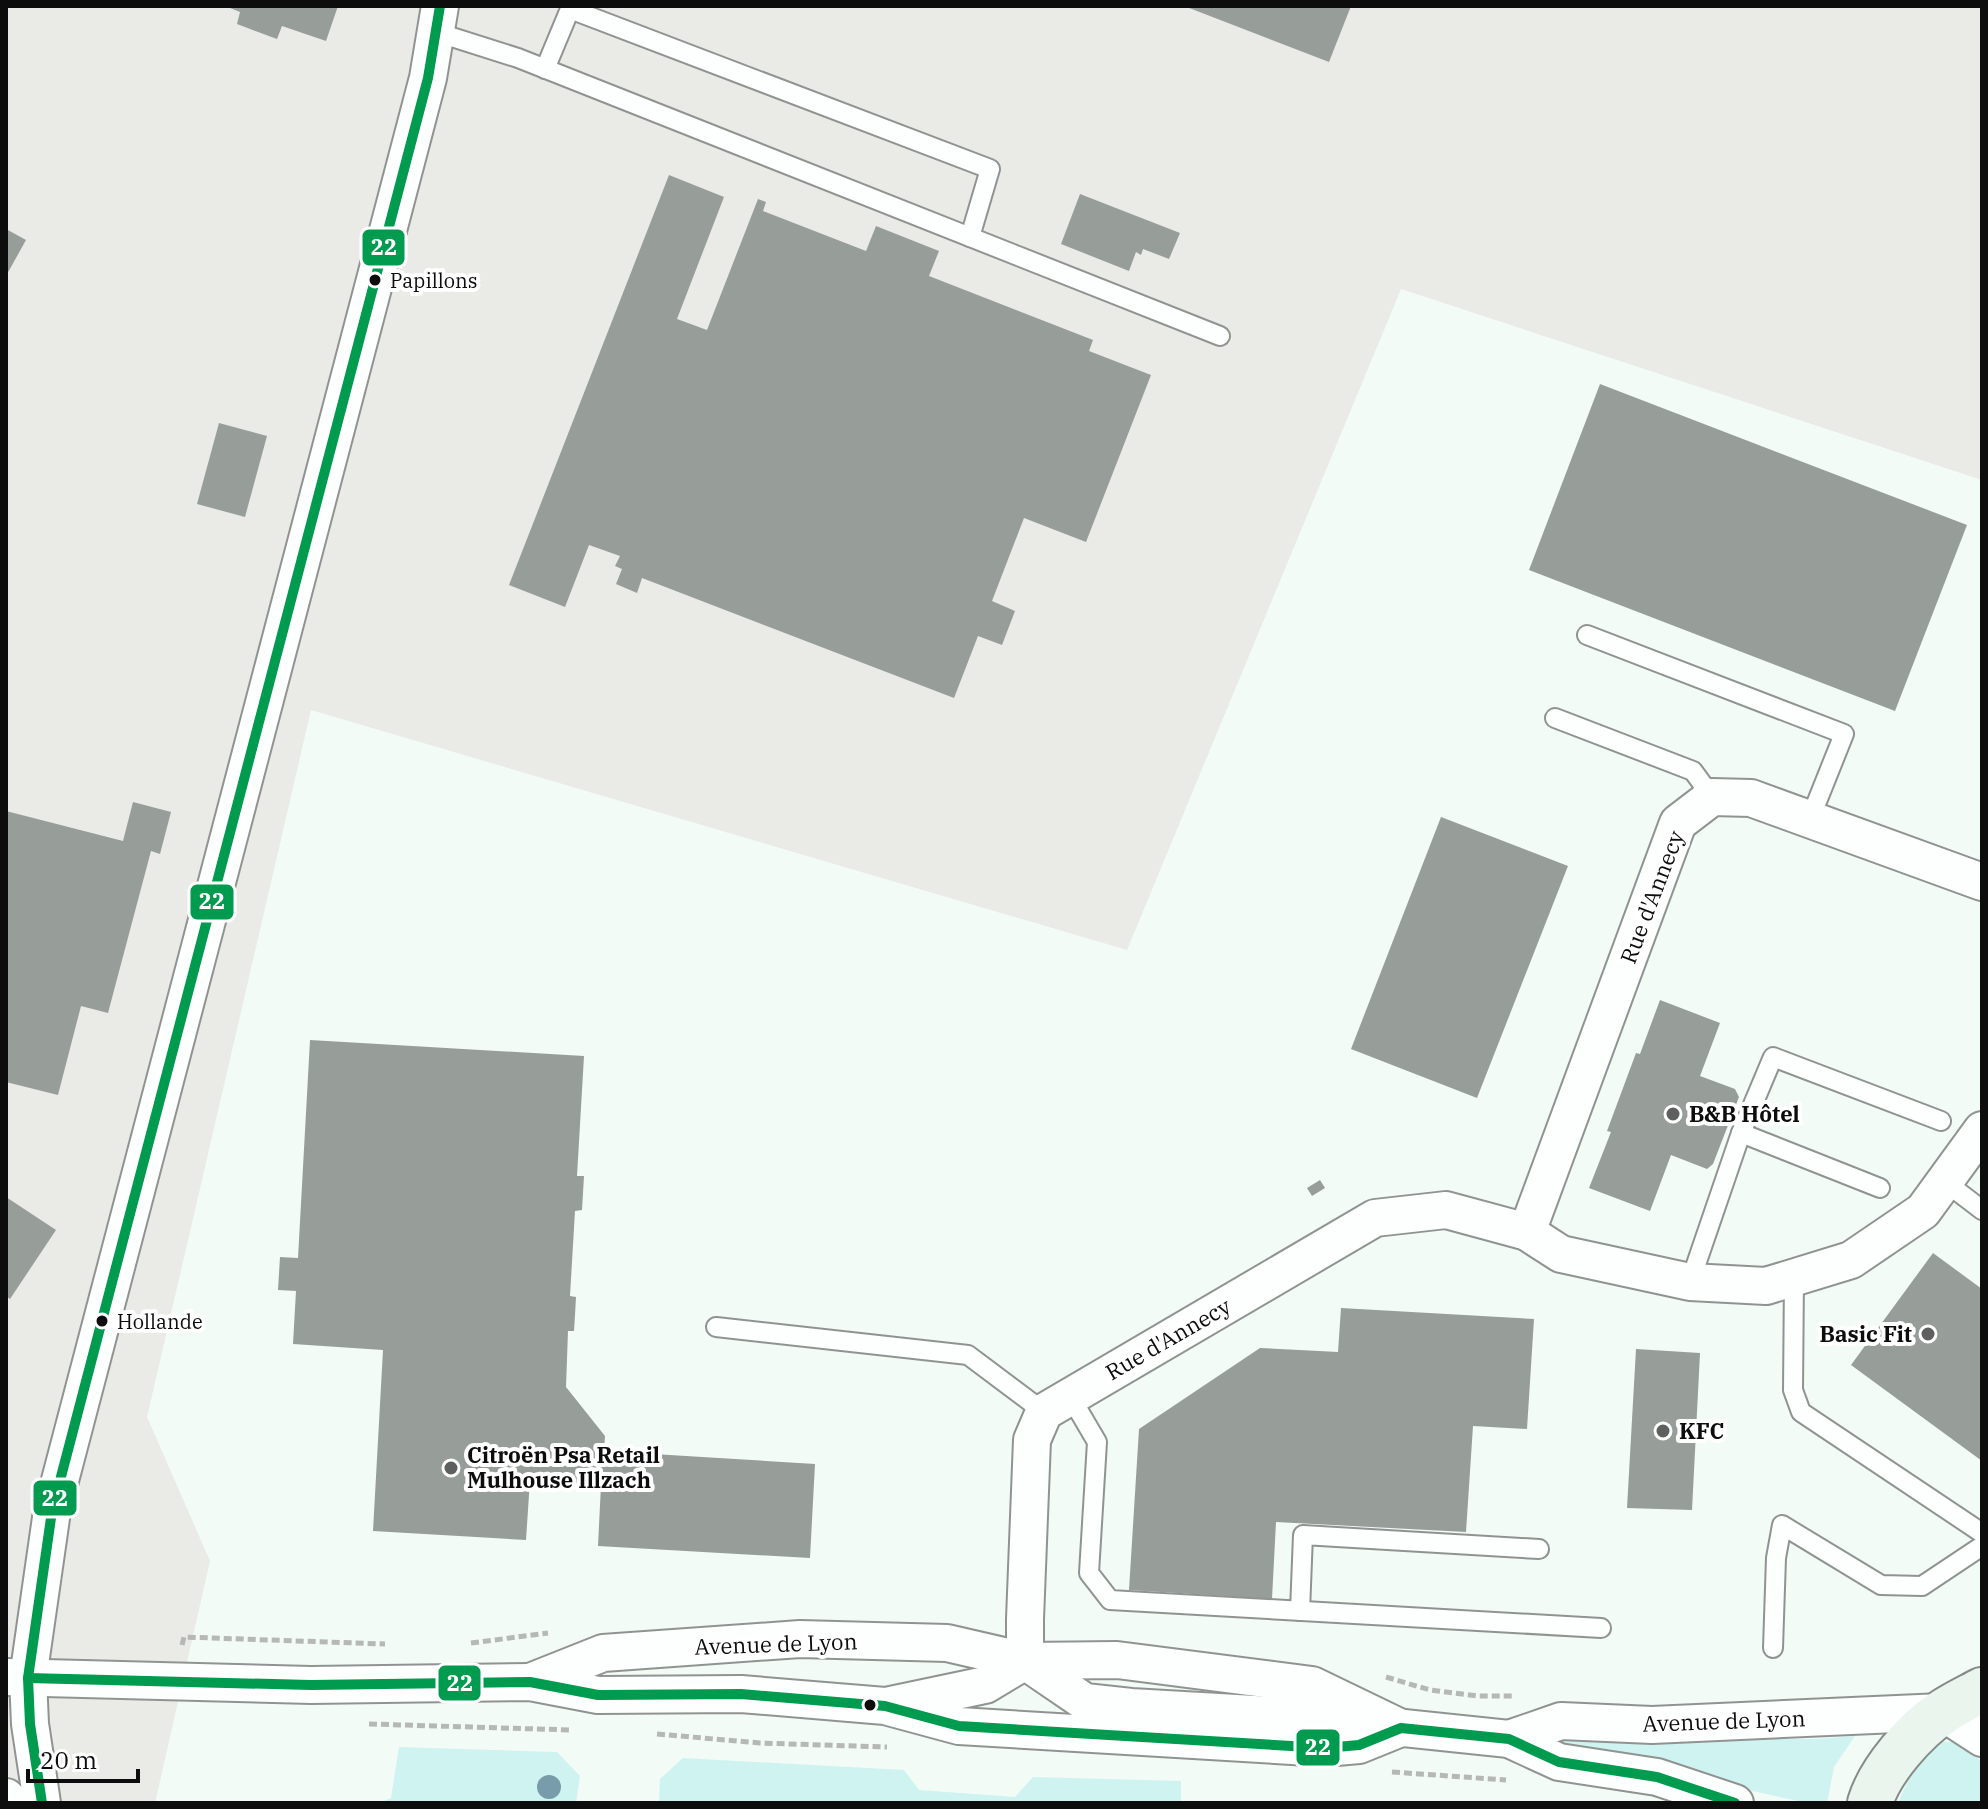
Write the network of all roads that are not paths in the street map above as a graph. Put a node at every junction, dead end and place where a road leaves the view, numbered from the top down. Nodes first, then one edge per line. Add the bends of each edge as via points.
1 (438, 19) edge
2 (545, 69) junction
3 (970, 237) junction
4 (1220, 336) dead end
5 (1587, 635) dead end
6 (1555, 718) dead end
7 (1712, 797) junction
8 (1810, 819) junction
9 (1982, 882) edge
10 (1941, 1121) dead end
11 (1982, 1130) edge
12 (1741, 1133) junction
13 (1944, 1181) junction
14 (1880, 1188) dead end
15 (1982, 1210) edge
16 (1527, 1232) junction
17 (1794, 1277) junction
18 (1690, 1282) junction
19 (716, 1327) dead end
20 (1057, 1404) junction
21 (1982, 1533) edge
22 (1982, 1546) edge
23 (1539, 1549) dead end
24 (1300, 1611) junction
25 (1601, 1628) dead end
26 (1773, 1648) dead end
27 (1025, 1661) junction
28 (17, 1678) edge
29 (530, 1682) junction
30 (1982, 1690) edge
31 (885, 1706) junction
32 (1942, 1712) junction
33 (1401, 1728) junction
34 (1982, 1738) edge
35 (1509, 1739) junction
36 (6, 1797) edge
37 (12, 1803) edge
38 (42, 1803) edge
39 (1735, 1803) edge
40 (1870, 1803) edge

1 - 2 lane
1 - 28 street via 422,103 52,1511
2 - 3 lane
2 - 3 lane via 570,9 990,169
3 - 4 lane
5 - 8 lane via 1844,734
6 - 7 lane via 1693,771
7 - 8 street via 1751,798
7 - 16 street, Rue d'Annecy via 1678,823
8 - 9 street
10 - 12 lane via 1773,1057
11 - 13 street, Rue d'Annecy
12 - 14 lane
12 - 18 lane
13 - 15 lane
13 - 17 street, Rue d'Annecy via 1923,1211 1851,1260
16 - 18 street, Rue d'Annecy via 1561,1254
16 - 20 street, Rue d'Annecy via 1446,1210 1375,1218
17 - 18 street, Rue d'Annecy via 1766,1286
17 - 21 lane via 1793,1390 1801,1412
19 - 20 lane via 968,1355
20 - 24 lane via 1097,1442 1089,1573 1110,1600
20 - 27 street via 1032,1440
22 - 26 lane via 1922,1586 1881,1585 1782,1525
23 - 24 lane via 1303,1535
24 - 25 lane
27 - 29 street, Avenue de Lyon via 947,1643 800,1639 603,1653
27 - 31 street, Avenue de Lyon via 985,1685
27 - 33 street, Avenue de Lyon via 1117,1660 1312,1685
28 - 29 street, Avenue de Lyon via 311,1685
28 - 38 street
29 - 31 street, Avenue de Lyon via 598,1695 741,1694
30 - 32 main road
31 - 33 street, Avenue de Lyon via 959,1726 1325,1748 1359,1745
32 - 34 street
32 - 35 street, Avenue de Lyon via 1652,1725 1561,1721
32 - 40 main road via 1900,1750
33 - 35 street, Avenue de Lyon
35 - 39 street, Avenue de Lyon via 1559,1762 1657,1777
36 - 37 street

